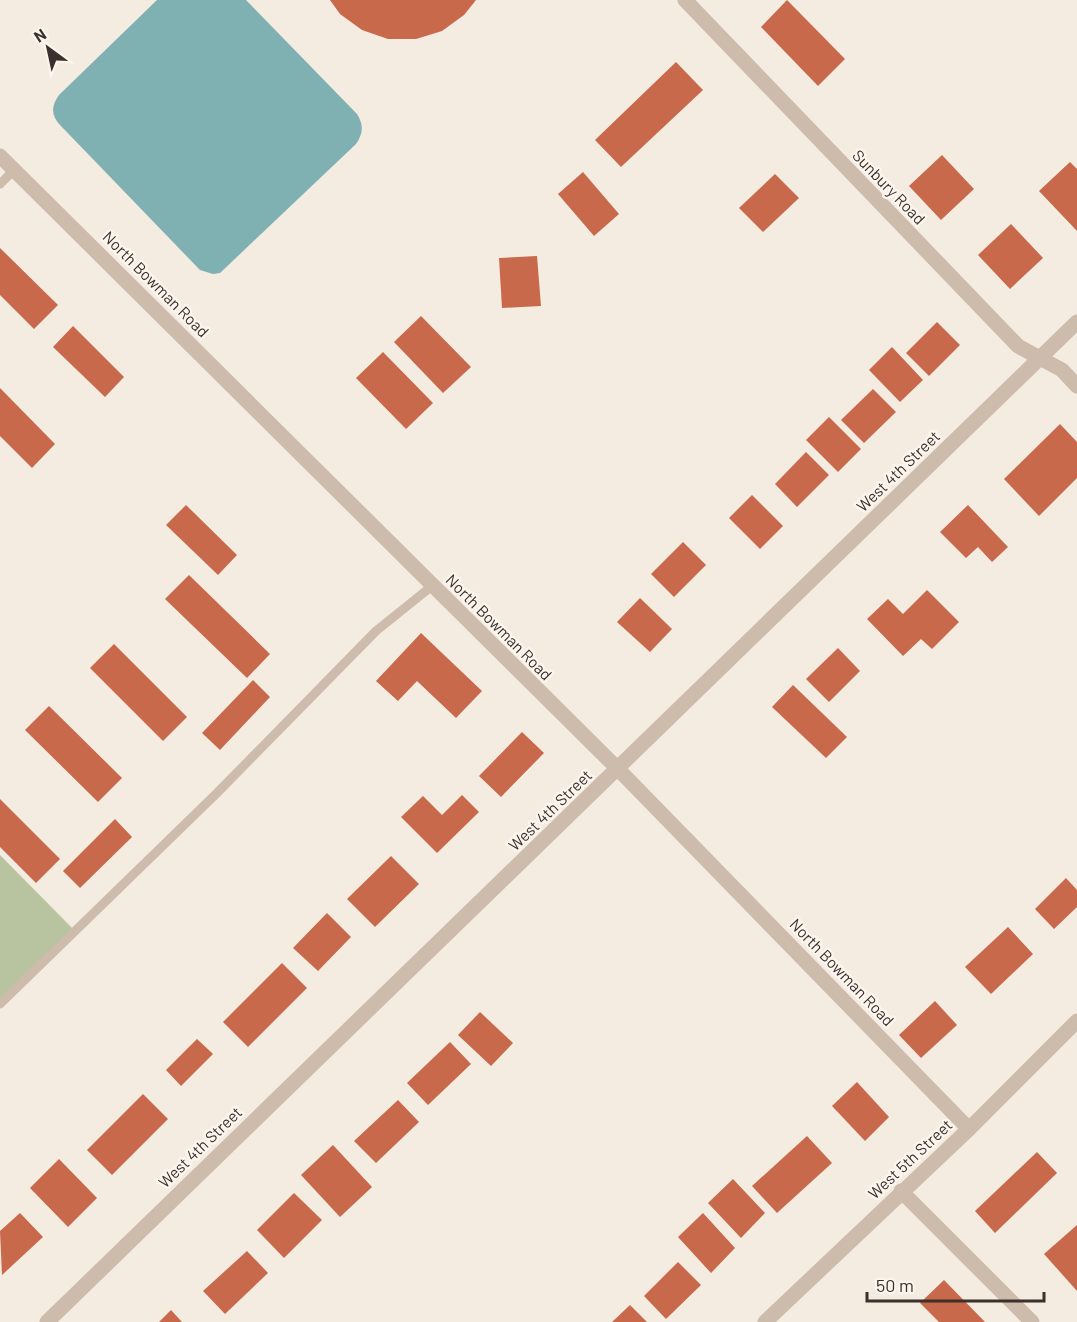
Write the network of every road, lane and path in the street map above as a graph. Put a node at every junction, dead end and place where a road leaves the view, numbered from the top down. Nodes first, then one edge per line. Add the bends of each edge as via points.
1 (685, 1) edge
2 (0, 156) edge
3 (14, 170) junction
4 (0, 184) edge
5 (1077, 322) edge
6 (1040, 358) junction
7 (1077, 386) edge
8 (432, 586) junction
9 (618, 769) junction
10 (0, 1005) edge
11 (1077, 1021) edge
12 (969, 1129) junction
13 (901, 1191) junction
14 (47, 1322) edge
15 (765, 1322) edge
16 (1032, 1322) edge

1 - 6 street, Sunbury Road via 1018,346
2 - 3 street, North Bowman Road
3 - 4 lane
3 - 8 street, North Bowman Road
5 - 6 street, West 4th Street
6 - 7 street, Sunbury Road via 1062,370
6 - 9 street, West 4th Street
8 - 9 street, North Bowman Road
8 - 10 lane via 376,631
9 - 12 street, North Bowman Road
9 - 14 street, West 4th Street
11 - 12 street, West 5th Street
12 - 13 street, West 5th Street
13 - 15 street, West 5th Street
13 - 16 street

